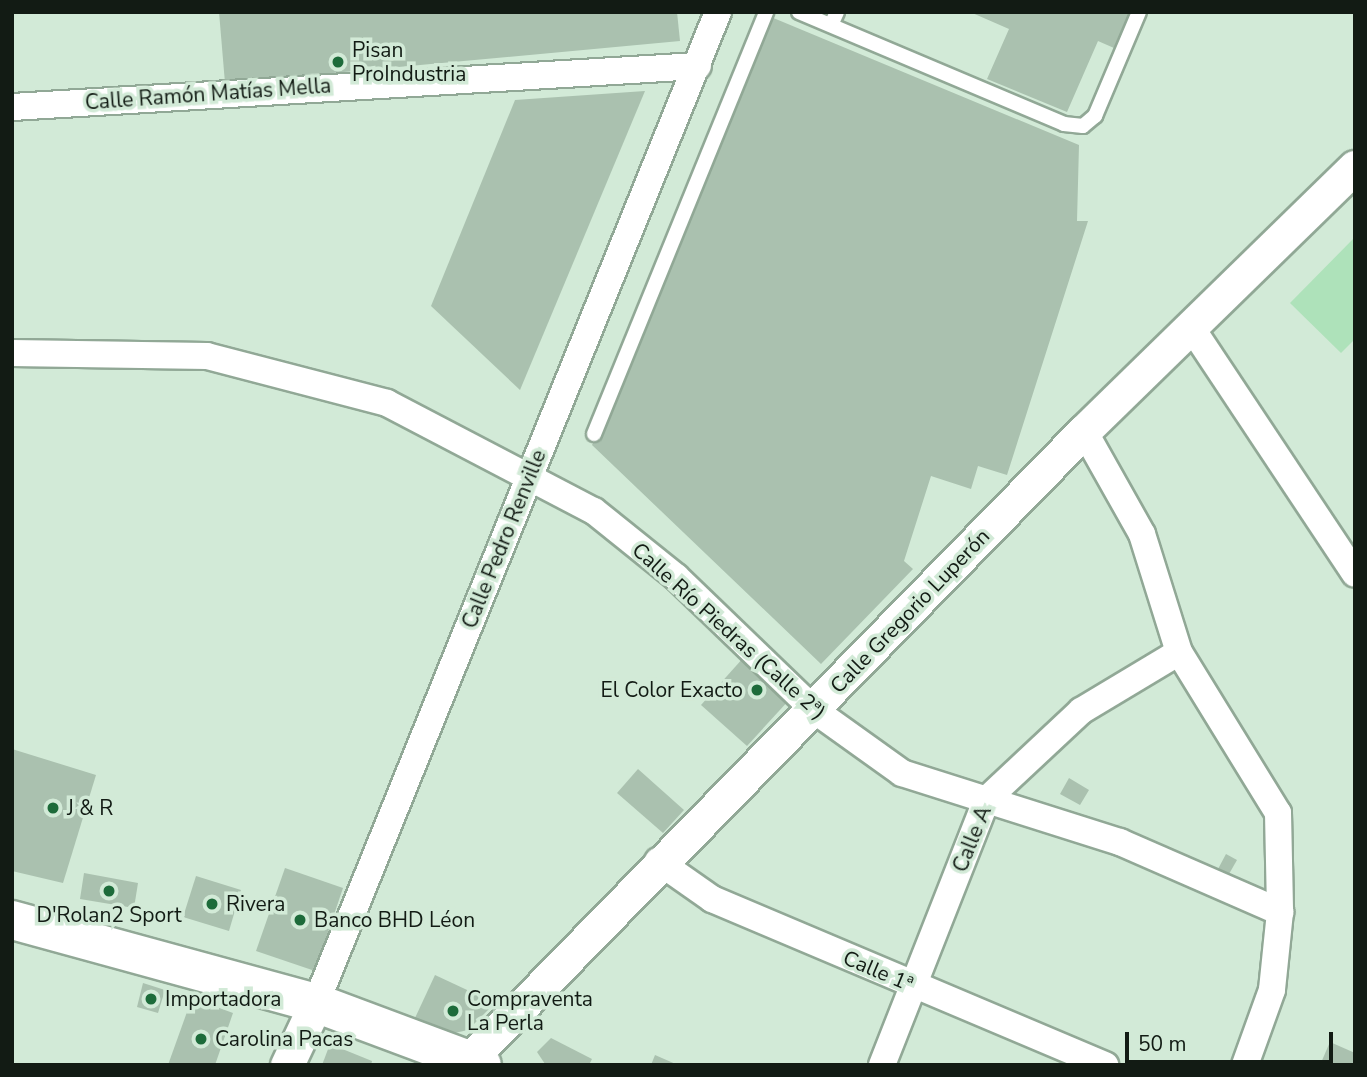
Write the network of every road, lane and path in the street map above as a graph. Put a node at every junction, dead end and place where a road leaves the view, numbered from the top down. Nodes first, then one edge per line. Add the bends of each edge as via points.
1 (718, 12) edge
2 (766, 12) edge
3 (799, 12) edge
4 (1139, 12) edge
5 (834, 19) edge
6 (698, 65) junction
7 (12, 107) edge
8 (1355, 167) edge
9 (1191, 327) junction
10 (12, 353) edge
11 (1084, 431) junction
12 (594, 434) dead end
13 (530, 477) junction
14 (1355, 574) edge
15 (1179, 652) junction
16 (814, 710) junction
17 (988, 799) junction
18 (658, 861) junction
19 (1280, 912) junction
20 (12, 920) edge
21 (914, 986) junction
22 (316, 1003) junction
23 (476, 1062) edge
24 (287, 1065) edge
25 (882, 1065) edge
26 (1105, 1065) edge
27 (1245, 1065) edge

1 - 6 street, Calle Pedro Renville
2 - 12 lane
3 - 5 lane
4 - 5 lane via 1096,116 1083,126 1064,124
6 - 7 street, Calle Ramón Matías Mella
6 - 13 street, Calle Pedro Renville
8 - 9 street, Calle Gregorio Luperón
9 - 11 street, Calle Gregorio Luperón
9 - 14 street
10 - 13 street, Calle Río Piedras (Calle 2ª) via 207,356 387,403
11 - 15 street via 1142,534
11 - 16 street, Calle Gregorio Luperón
13 - 16 street, Calle Río Piedras (Calle 2ª) via 594,511 676,577
13 - 22 street, Calle Pedro Renville
15 - 17 street, Calle A via 1081,712
15 - 19 street via 1278,813
16 - 17 street, Calle Río Piedras (Calle 2ª) via 902,773
16 - 18 street, Calle Gregorio Luperón
17 - 19 street, Calle Río Piedras (Calle 2ª) via 1119,842
17 - 21 street, Calle A
18 - 21 street, Calle 1ª via 712,899
18 - 23 street, Calle Gregorio Luperón
19 - 27 street via 1272,990
20 - 22 main road
21 - 25 street, Calle A
21 - 26 street, Calle 1ª
22 - 23 main road
22 - 24 street, Calle Pedro Renville

